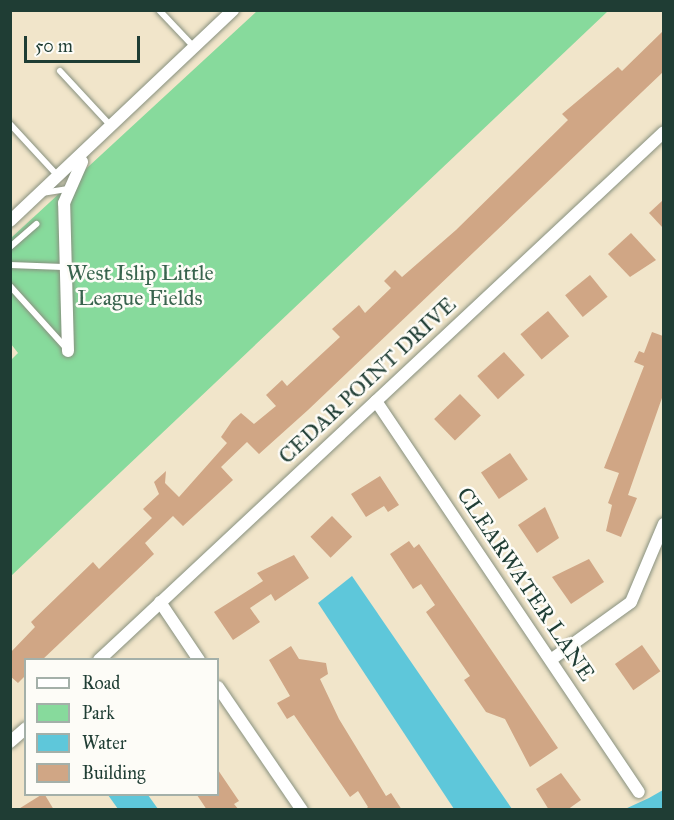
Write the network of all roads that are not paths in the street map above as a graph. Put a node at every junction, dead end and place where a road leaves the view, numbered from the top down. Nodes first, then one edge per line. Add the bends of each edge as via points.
1 (159, 10) edge
2 (233, 10) edge
3 (194, 47) junction
4 (60, 71) dead end
5 (10, 124) edge
6 (111, 126) junction
7 (663, 132) edge
8 (57, 176) junction
9 (67, 189) junction
10 (39, 194) junction
11 (10, 221) edge
12 (36, 224) dead end
13 (10, 247) edge
14 (10, 265) edge
15 (63, 267) junction
16 (10, 286) edge
17 (68, 351) joint
18 (376, 401) junction
19 (663, 524) edge
20 (160, 602) junction
21 (101, 658) edge
22 (198, 658) edge
23 (552, 659) junction
24 (219, 688) edge
25 (24, 730) edge
26 (10, 742) edge
27 (639, 792) dead end
28 (302, 810) edge

1 - 3 lane
2 - 3 street
3 - 6 street
4 - 6 lane
5 - 8 lane
6 - 8 street
6 - 9 street via 73,173
7 - 18 street, CEDAR POINT DRIVE
8 - 10 street
9 - 10 lane
9 - 15 street
10 - 11 street
12 - 13 lane
14 - 15 lane
15 - 17 street
16 - 17 lane
18 - 20 street, CEDAR POINT DRIVE
18 - 23 street, CLEARWATER LANE
19 - 23 street via 631,602
20 - 21 street, CEDAR POINT DRIVE
20 - 22 street
23 - 27 street, CLEARWATER LANE
24 - 28 street
25 - 26 street

